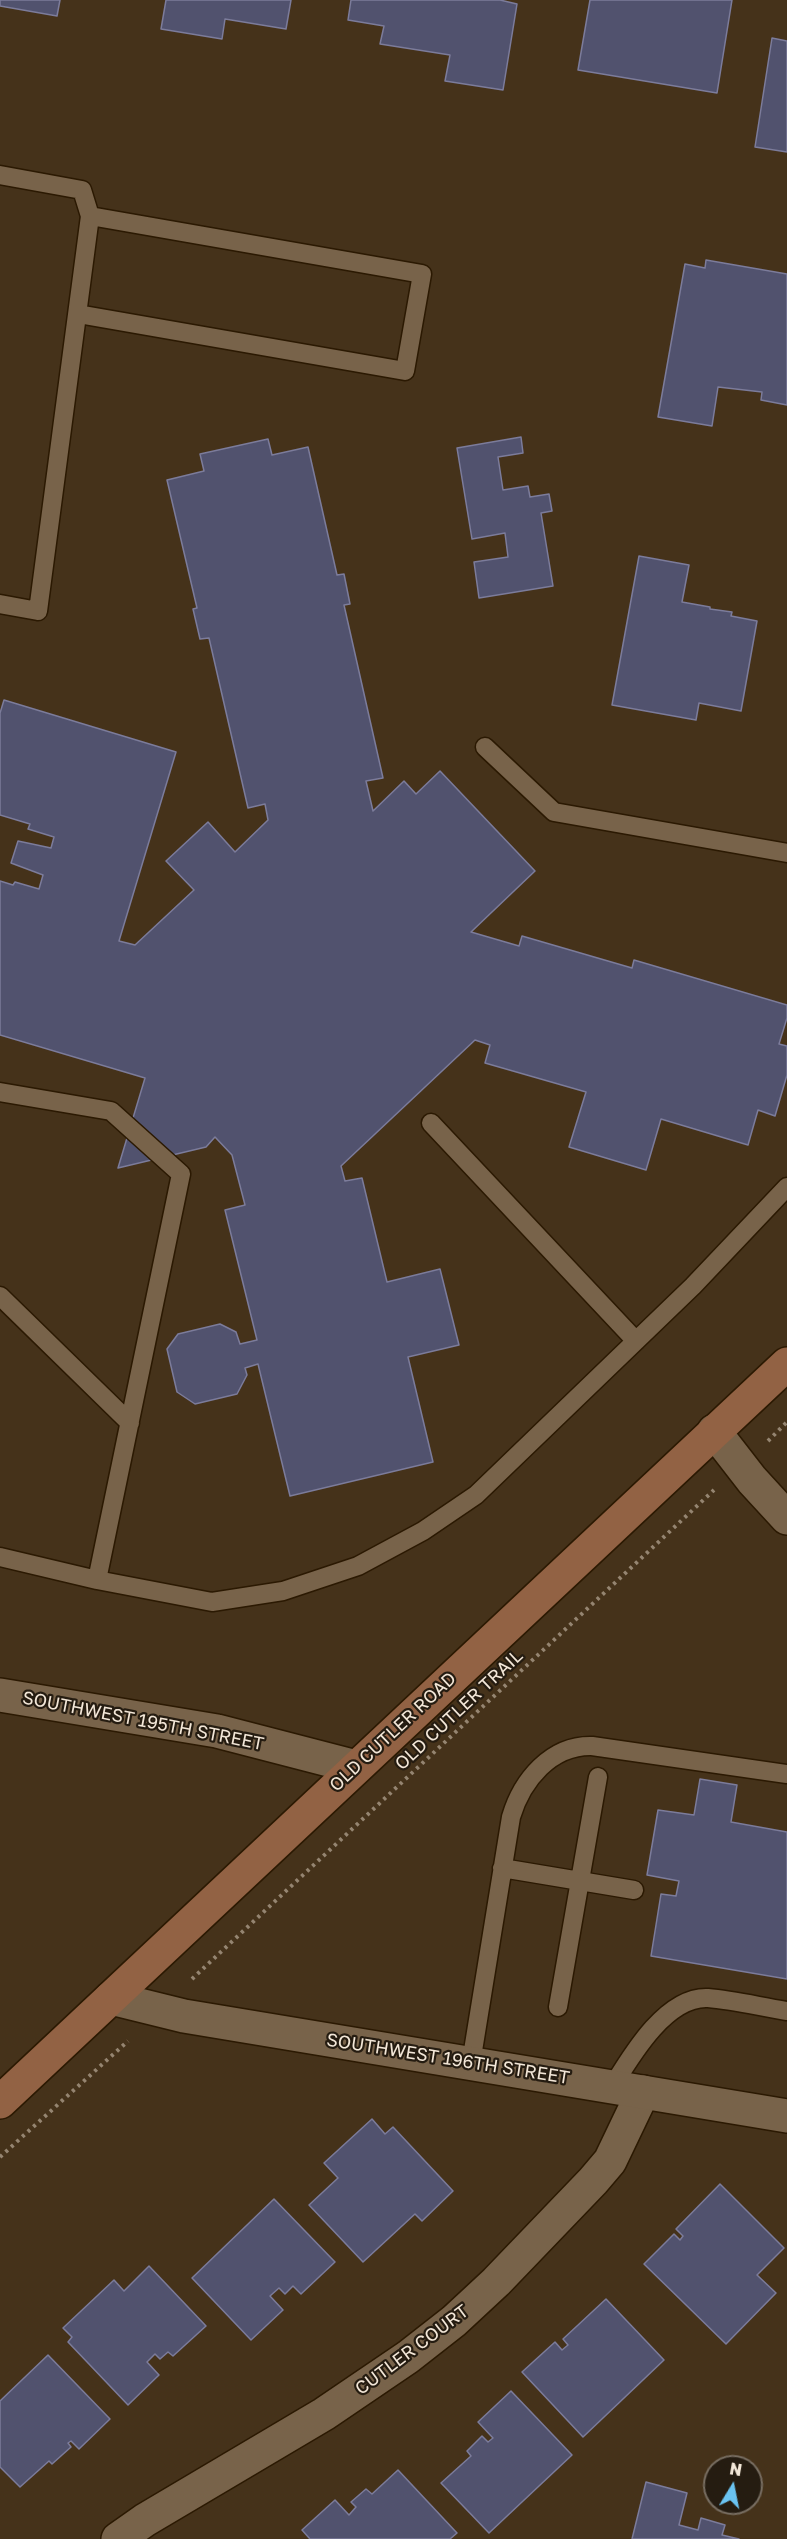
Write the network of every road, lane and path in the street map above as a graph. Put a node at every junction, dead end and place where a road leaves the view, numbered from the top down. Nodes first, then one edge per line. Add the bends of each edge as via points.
1 (0, 175) edge
2 (90, 216) junction
3 (78, 314) junction
4 (0, 604) edge
5 (485, 747) dead end
6 (787, 853) edge
7 (0, 1092) edge
8 (431, 1123) dead end
9 (787, 1187) edge
10 (0, 1296) edge
11 (636, 1341) junction
12 (787, 1364) edge
13 (787, 1422) edge
14 (130, 1423) junction
15 (714, 1431) junction
16 (764, 1445) dead end
17 (709, 1495) dead end
18 (787, 1518) edge
19 (0, 1557) edge
20 (97, 1580) junction
21 (0, 1695) edge
22 (356, 1767) junction
23 (787, 1774) edge
24 (598, 1777) dead end
25 (502, 1868) junction
26 (580, 1881) junction
27 (634, 1890) dead end
28 (227, 1946) dead end
29 (111, 1998) junction
30 (558, 2007) dead end
31 (787, 2011) edge
32 (120, 2048) dead end
33 (471, 2063) junction
34 (612, 2086) junction
35 (643, 2092) junction
36 (0, 2102) edge
37 (787, 2116) edge
38 (0, 2157) edge
39 (118, 2539) edge

1 - 2 lane via 82,190
2 - 3 lane
2 - 3 lane via 422,274 405,371
3 - 4 lane via 38,611
5 - 6 lane via 554,812
7 - 14 lane via 111,1112 181,1174
8 - 11 lane
9 - 11 lane
10 - 14 lane
11 - 20 lane via 476,1495 423,1531 358,1566 283,1591 212,1602
12 - 15 main road, OLD CUTLER ROAD
13 - 16 path
14 - 20 lane
15 - 18 street
15 - 22 main road, OLD CUTLER ROAD
17 - 28 path, OLD CUTLER TRAIL
19 - 20 lane
21 - 22 street, SOUTHWEST 195TH STREET via 217,1731
22 - 29 main road, OLD CUTLER ROAD
23 - 25 lane via 610,1747 577,1747 553,1757 527,1781 516,1799
24 - 26 lane
25 - 26 lane
25 - 33 lane
26 - 27 lane
26 - 30 lane
29 - 33 street, SOUTHWEST 196TH STREET via 184,2016
29 - 36 main road, OLD CUTLER ROAD
31 - 34 lane via 707,1998 683,2005 643,2041
32 - 38 path
33 - 34 street, SOUTHWEST 196TH STREET
34 - 35 street, SOUTHWEST 196TH STREET
35 - 37 street, SOUTHWEST 196TH STREET
35 - 39 street, CUTLER COURT via 609,2161 593,2181 454,2321 324,2414

